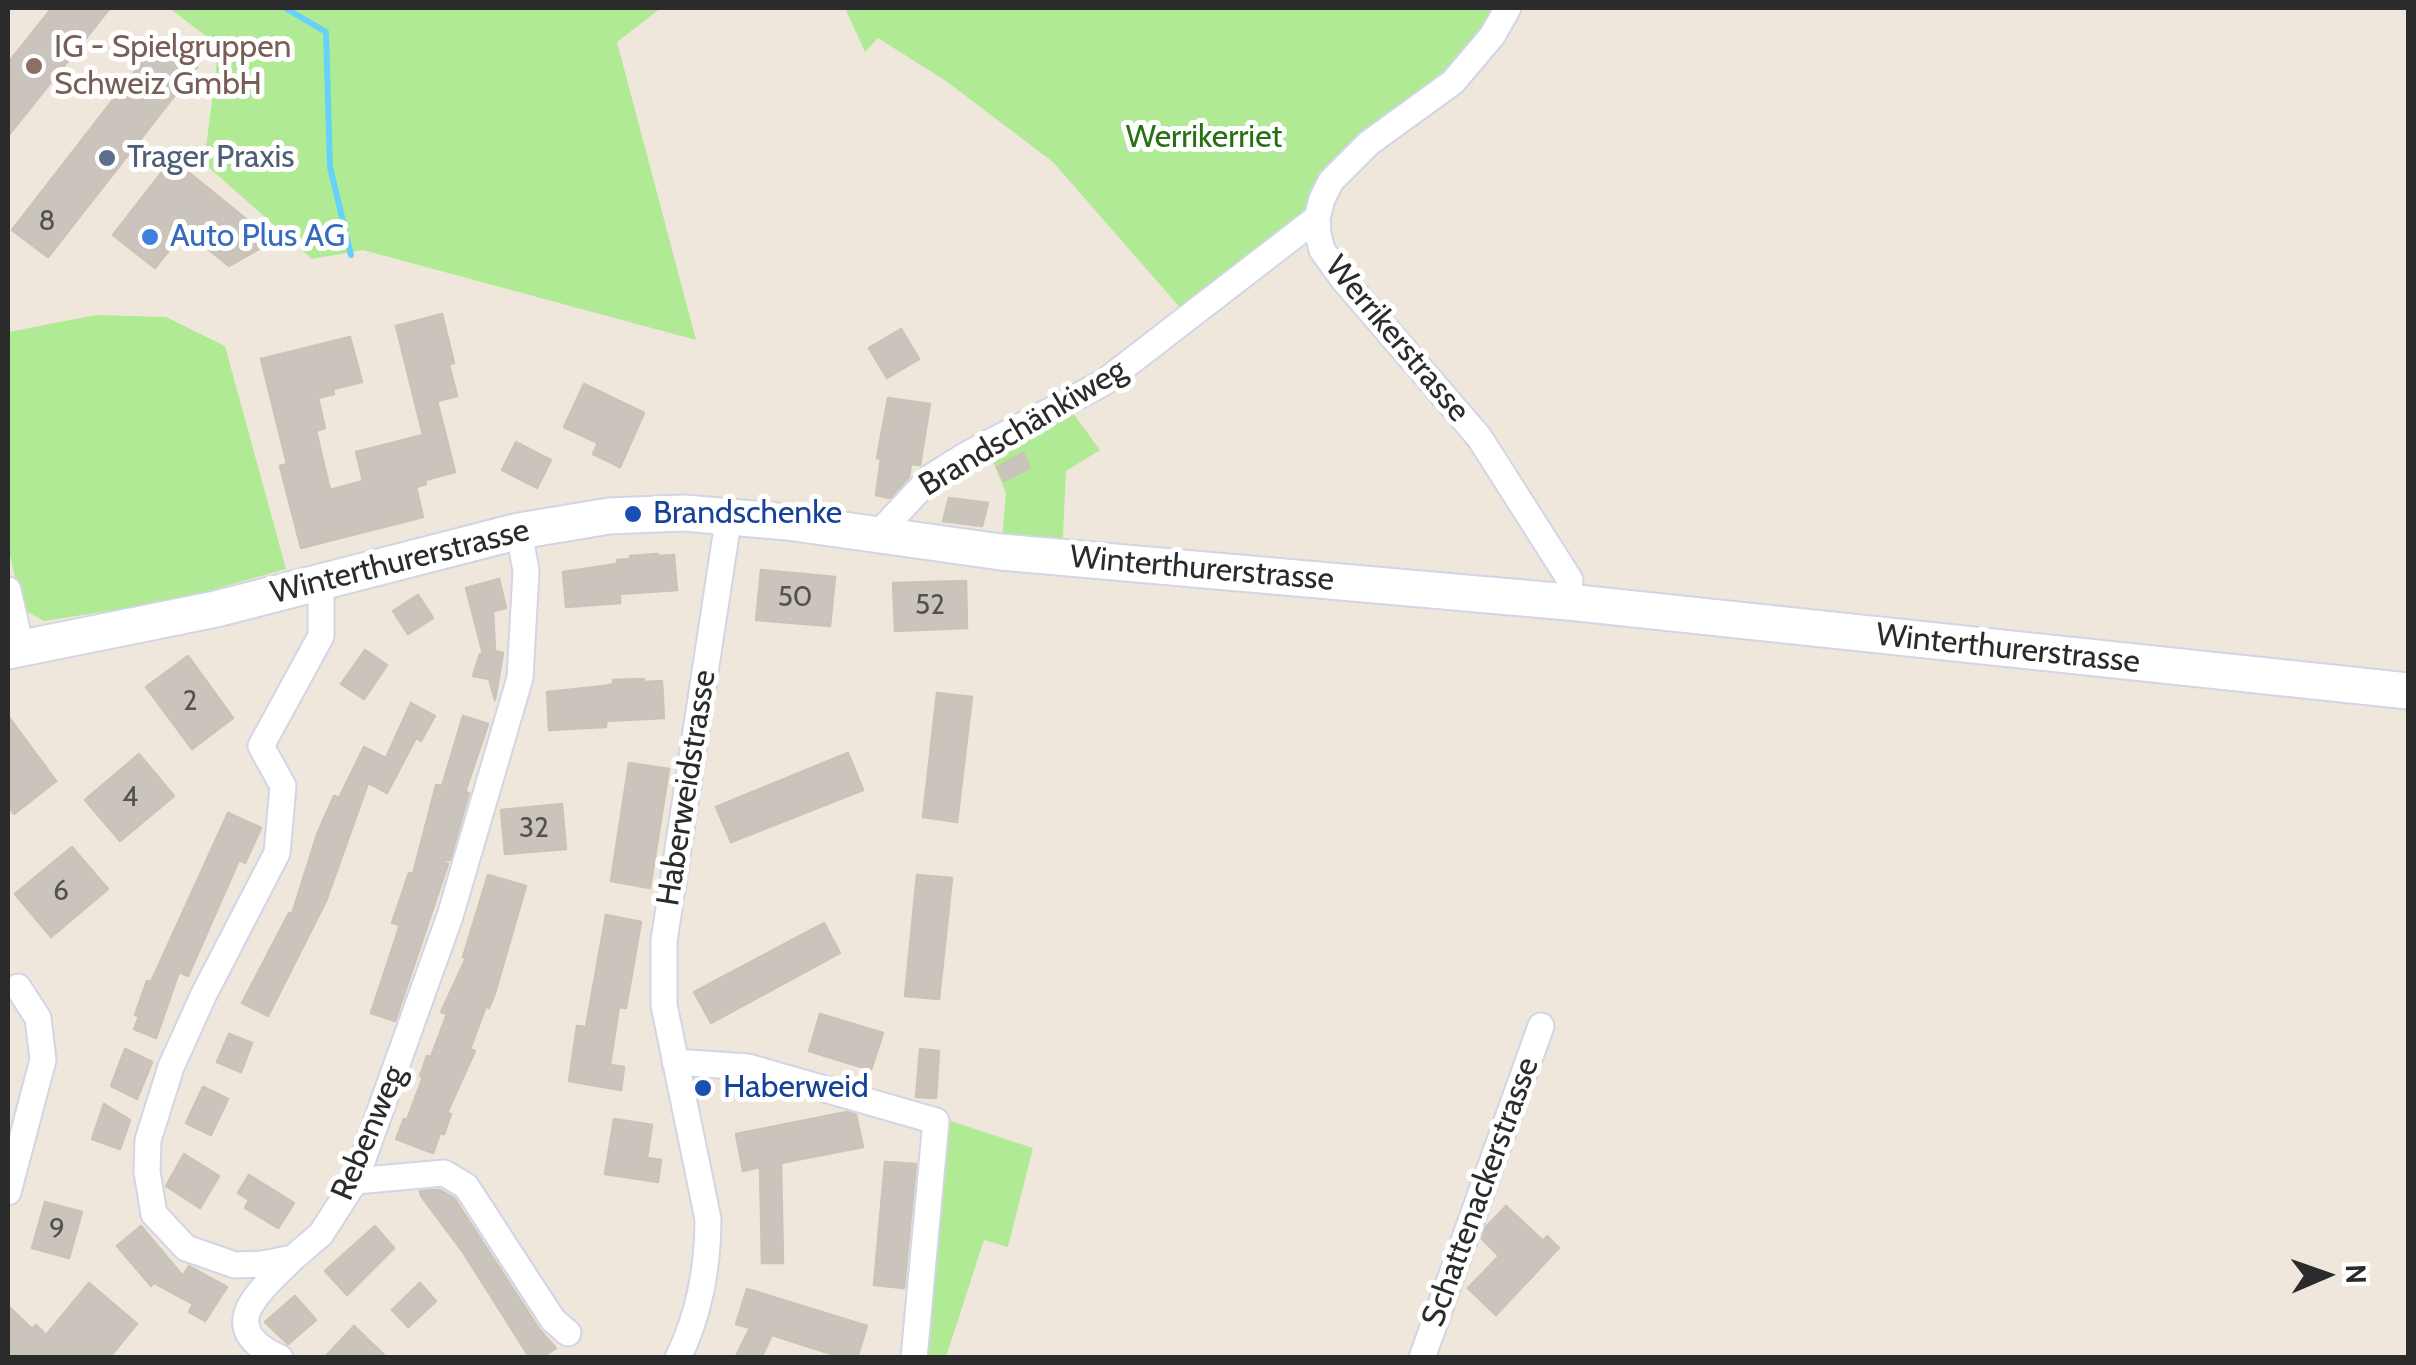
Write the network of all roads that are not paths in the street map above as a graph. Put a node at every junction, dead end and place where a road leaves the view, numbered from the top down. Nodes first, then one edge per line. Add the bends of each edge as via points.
1 (1508, 8) edge
2 (1318, 218) junction
3 (730, 515) junction
4 (519, 531) junction
5 (877, 535) junction
6 (317, 581) junction
7 (8, 590) edge
8 (1568, 602) junction
9 (14, 650) edge
10 (2408, 691) edge
11 (18, 988) dead end
12 (1541, 1026) dead end
13 (675, 1062) junction
14 (355, 1182) junction
15 (8, 1192) edge
16 (293, 1258) junction
17 (568, 1333) dead end
18 (280, 1358) edge
19 (678, 1358) edge
20 (914, 1358) edge
21 (1422, 1358) edge

1 - 2 street, Werrikerstrasse via 1453,82 1349,161 1331,182
2 - 5 street, Brandschänkiweg via 1115,375 931,478
2 - 8 street, Werrikerstrasse via 1322,250 1332,265 1489,452 1570,580
3 - 4 main road, Winterthurerstrasse via 633,514
3 - 5 main road, Winterthurerstrasse
3 - 13 street, Haberweidstrasse via 664,940 664,1005
4 - 6 main road, Winterthurerstrasse
4 - 14 street, Rebenweg via 526,571 520,678 450,916
5 - 8 main road, Winterthurerstrasse
6 - 9 main road, Winterthurerstrasse
6 - 16 street via 322,636 261,746 283,786 277,853 170,1067 148,1140 154,1214 186,1248 234,1265
7 - 9 street
8 - 10 main road, Winterthurerstrasse
11 - 15 street via 38,1018 43,1060
12 - 21 street, Schattenackerstrasse
13 - 19 street, Haberweidstrasse via 708,1235 700,1302
13 - 20 street via 748,1066 936,1122
14 - 16 street, Rebenweg via 321,1234
14 - 17 street via 444,1173 466,1186
16 - 18 street, Rebenweg via 244,1316 246,1333

